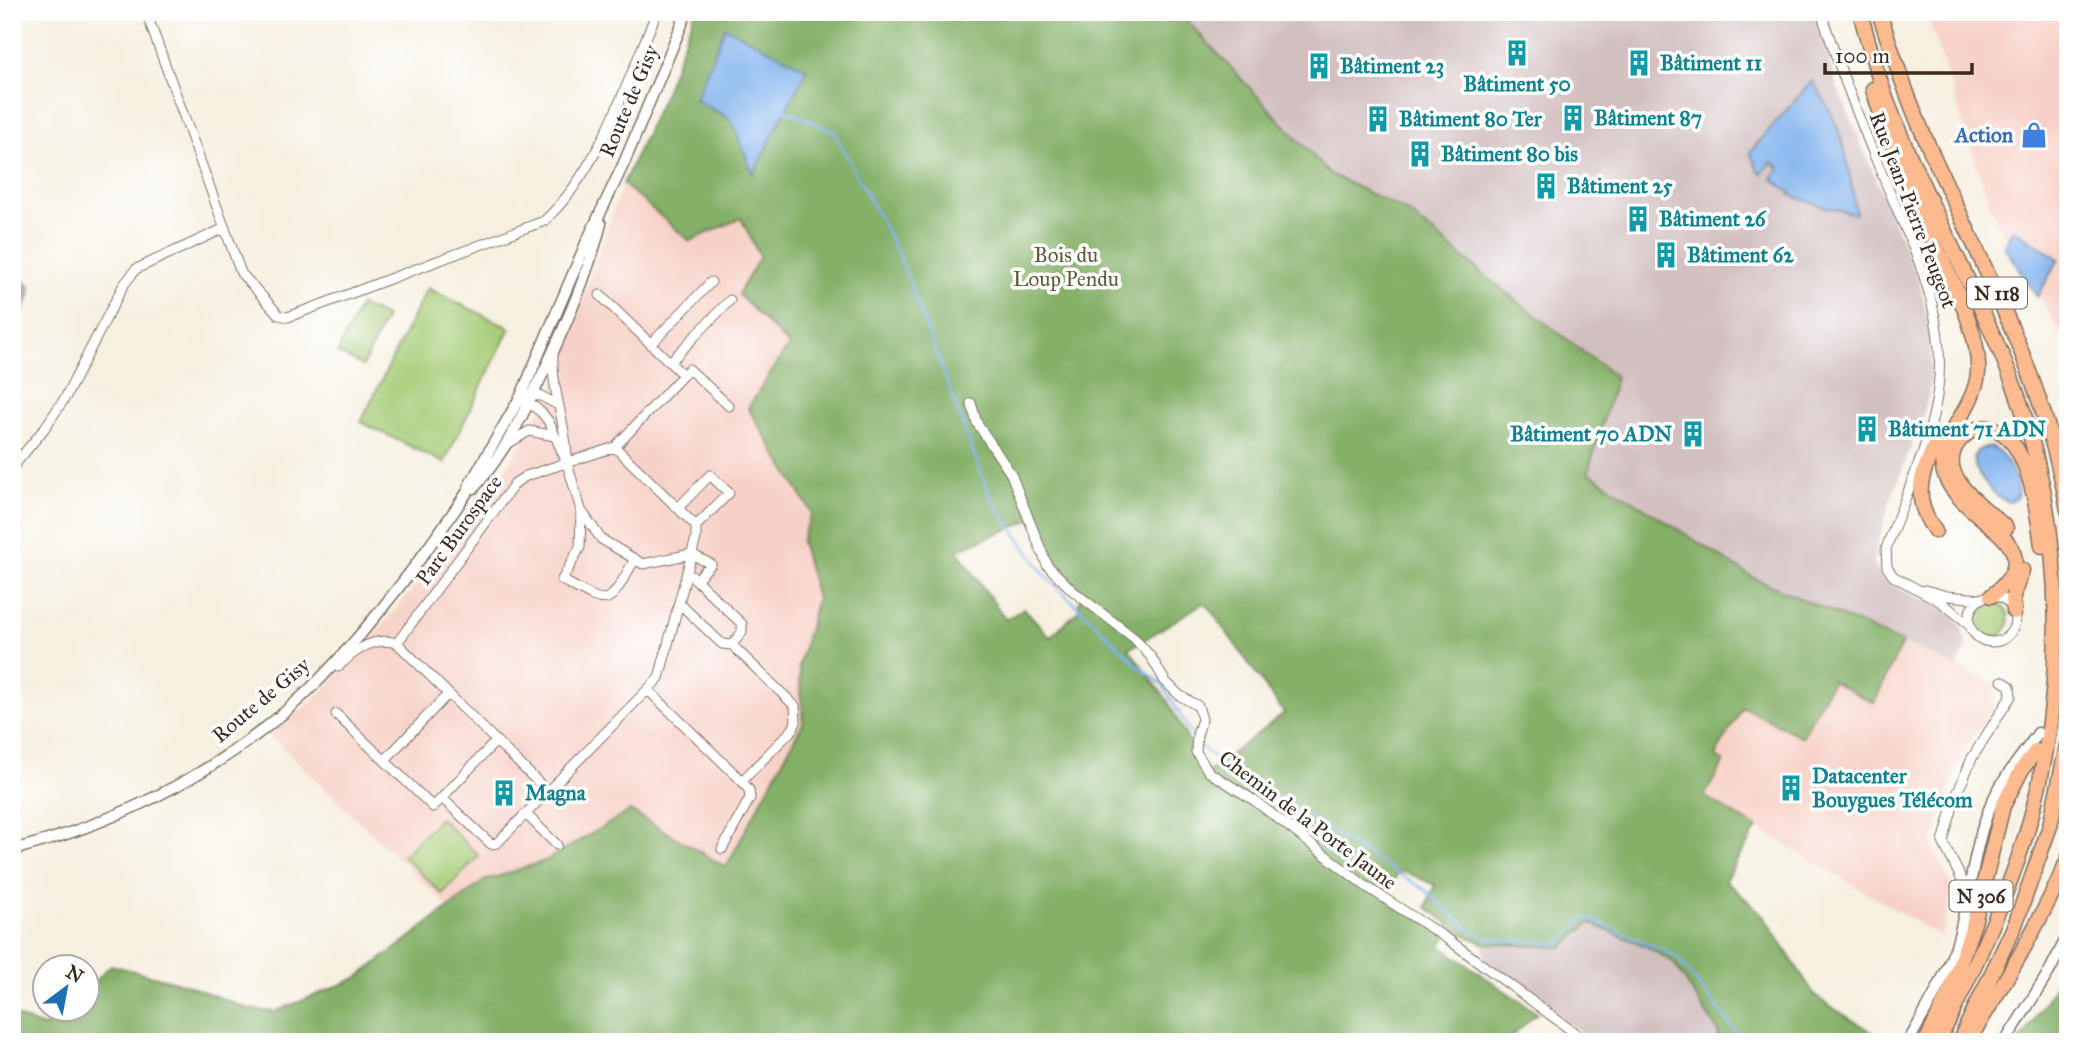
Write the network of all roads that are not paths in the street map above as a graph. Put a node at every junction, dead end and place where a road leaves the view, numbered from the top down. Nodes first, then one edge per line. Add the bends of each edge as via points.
1 (146, 12) edge
2 (657, 12) edge
3 (687, 12) edge
4 (1821, 12) edge
5 (1859, 12) edge
6 (1878, 12) edge
7 (1886, 12) edge
8 (1903, 85) junction
9 (606, 205) junction
10 (225, 228) junction
11 (711, 282) dead end
12 (600, 295) dead end
13 (730, 300) dead end
14 (1970, 329) junction
15 (651, 344) junction
16 (553, 351) junction
17 (670, 362) junction
18 (683, 374) junction
19 (527, 398) junction
20 (971, 403) dead end
21 (558, 405) junction
22 (729, 406) dead end
23 (555, 436) junction
24 (504, 447) junction
25 (615, 447) junction
26 (567, 463) junction
27 (12, 468) edge
28 (468, 491) junction
29 (678, 508) junction
30 (581, 510) junction
31 (2068, 510) edge
32 (696, 526) junction
33 (1935, 531) dead end
34 (601, 539) junction
35 (580, 547) junction
36 (691, 554) junction
37 (635, 559) junction
38 (687, 572) junction
39 (697, 579) junction
40 (1920, 590) junction
41 (1985, 597) junction
42 (679, 603) junction
43 (2014, 612) junction
44 (2056, 620) junction
45 (1969, 624) junction
46 (397, 643) junction
47 (732, 645) junction
48 (2002, 681) dead end
49 (648, 690) junction
50 (448, 694) junction
51 (293, 704) junction
52 (337, 714) dead end
53 (2038, 733) tunnel mouth
54 (496, 741) junction
55 (2068, 741) edge
56 (2036, 751) dead end
57 (385, 760) junction
58 (742, 781) junction
59 (548, 792) junction
60 (442, 798) junction
61 (526, 814) junction
62 (557, 845) dead end
63 (722, 849) dead end
64 (12, 850) edge
65 (1975, 858) junction
66 (2068, 859) edge
67 (1952, 861) junction
68 (1967, 894) junction
69 (2068, 935) edge
70 (1587, 1042) edge
71 (1908, 1042) edge
72 (1926, 1042) edge
73 (1938, 1042) edge
74 (1959, 1042) edge
75 (1967, 1042) edge
76 (2005, 1042) edge

1 - 10 street
2 - 10 street via 591,160 544,221 288,317 279,315 247,282
3 - 9 street, Route de Gisy
4 - 40 street, Rue Jean-Pierre Peugeot via 1857,115 1929,289 1938,325 1938,387 1929,434 1885,548 1887,568 1893,576
5 - 14 highway via 1863,53 1889,138
5 - 44 highway, N 118 via 1887,101 1985,315 2023,413 2048,515
6 - 8 highway, N 118
7 - 8 highway
8 - 31 highway, N 118 via 2029,368 2051,434
9 - 16 street, Route de Gisy via 586,272
9 - 19 street, Route de Gisy via 587,241
10 - 27 street via 136,270 122,286 65,398
11 - 15 street
12 - 15 street
13 - 17 street
14 - 33 highway via 1966,385 1933,450 1919,491 1922,510
14 - 41 highway via 1978,377 1946,440 1941,468 1954,493 2008,541 2014,553 2013,572 2004,585
15 - 17 street
16 - 19 street, Route de Gisy
16 - 21 street
17 - 18 street
18 - 22 street via 689,369
18 - 25 street, Parc Burospace
19 - 21 street via 544,398
19 - 23 street via 546,417
19 - 24 street, Route de Gisy
19 - 28 street, Route de Gisy
20 - 70 street, Chemin de la Porte Jaune via 977,423 1011,474 1047,565 1134,638 1165,681 1198,706 1202,719 1196,752 1209,772
21 - 26 street
23 - 24 street, Parc Burospace via 529,431
23 - 26 street
24 - 28 street, Route de Gisy via 475,488
25 - 26 street, Parc Burospace
25 - 29 street
26 - 30 street
26 - 46 street, Parc Burospace via 526,476 507,490
28 - 51 street, Route de Gisy via 394,595
29 - 32 street
29 - 32 street via 710,475 720,484 729,493
30 - 34 street
30 - 35 street
32 - 36 street
34 - 35 street
34 - 37 street
35 - 37 street via 562,580 599,600 614,596
36 - 37 street via 648,565
36 - 38 street
36 - 39 street via 711,564
38 - 39 street
38 - 42 street
39 - 47 street via 741,624 742,632
40 - 41 street
40 - 45 street, Rue Jean-Pierre Peugeot
41 - 43 street via 2005,600
41 - 45 street via 1970,610
42 - 47 street via 722,644
42 - 49 street via 659,678
43 - 44 highway via 2013,596 2024,561 2022,548 1961,484 1953,468 1953,453 1960,439 1981,428 2005,435 2023,461
43 - 45 street via 2013,628 1996,642 1975,635
44 - 73 highway, N 118 via 2045,748 2034,805 1995,919
46 - 50 street
46 - 51 street via 374,643 354,651
47 - 58 street via 795,706 793,729
48 - 67 street via 2010,686 2011,696 1972,758 1942,842
49 - 58 street
49 - 59 street
50 - 54 street
50 - 57 street
51 - 64 street, Route de Gisy via 203,771 162,794 65,836
52 - 57 street
53 - 65 street via 1992,802
54 - 59 street
54 - 60 street
55 - 74 highway via 2050,826 2019,914
56 - 72 highway, N 306 via 2003,806 1963,958
57 - 60 street via 433,807
58 - 63 street via 750,798
59 - 61 street
60 - 61 street via 491,844 497,844
61 - 62 street
65 - 67 street
65 - 68 street
66 - 75 highway, N 306 via 2010,973
67 - 68 street
68 - 71 street via 1954,951
69 - 76 street

